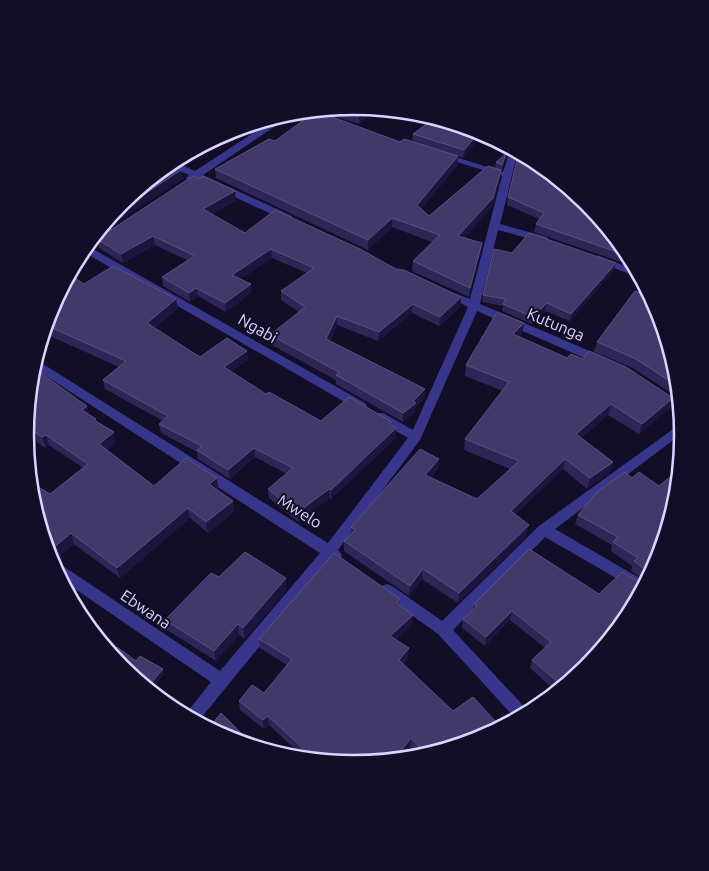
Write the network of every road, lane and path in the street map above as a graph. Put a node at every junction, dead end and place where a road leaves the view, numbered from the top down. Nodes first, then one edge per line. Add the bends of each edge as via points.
1 (319, 116) edge
2 (339, 123) edge
3 (270, 126) edge
4 (432, 153) edge
5 (512, 156) edge
6 (179, 167) edge
7 (196, 175) junction
8 (507, 177) junction
9 (180, 185) edge
10 (294, 221) edge
11 (494, 226) junction
12 (550, 241) edge
13 (91, 252) edge
14 (586, 254) edge
15 (630, 272) edge
16 (438, 289) edge
17 (474, 306) junction
18 (610, 365) edge
19 (41, 368) edge
20 (651, 388) edge
21 (674, 403) edge
22 (675, 432) edge
23 (416, 437) junction
24 (544, 530) junction
25 (330, 551) junction
26 (346, 562) edge
27 (66, 576) edge
28 (638, 584) edge
29 (378, 585) edge
30 (443, 630) junction
31 (221, 680) junction
32 (518, 711) edge
33 (195, 713) edge

1 - 2 street
3 - 7 street
4 - 8 street
5 - 8 street
6 - 7 street
7 - 9 street
7 - 10 street
8 - 11 street
11 - 12 street
11 - 17 street
13 - 23 street, Ngabi
14 - 15 street
16 - 17 street, Kutunga
17 - 18 street, Kutunga
17 - 23 street
19 - 25 street, Mwelo
20 - 21 street
22 - 24 street
23 - 25 street
24 - 28 street
24 - 30 street
25 - 26 street, Mwelo
25 - 31 street
27 - 31 street, Ebwana
29 - 30 street
30 - 32 street
31 - 33 street

